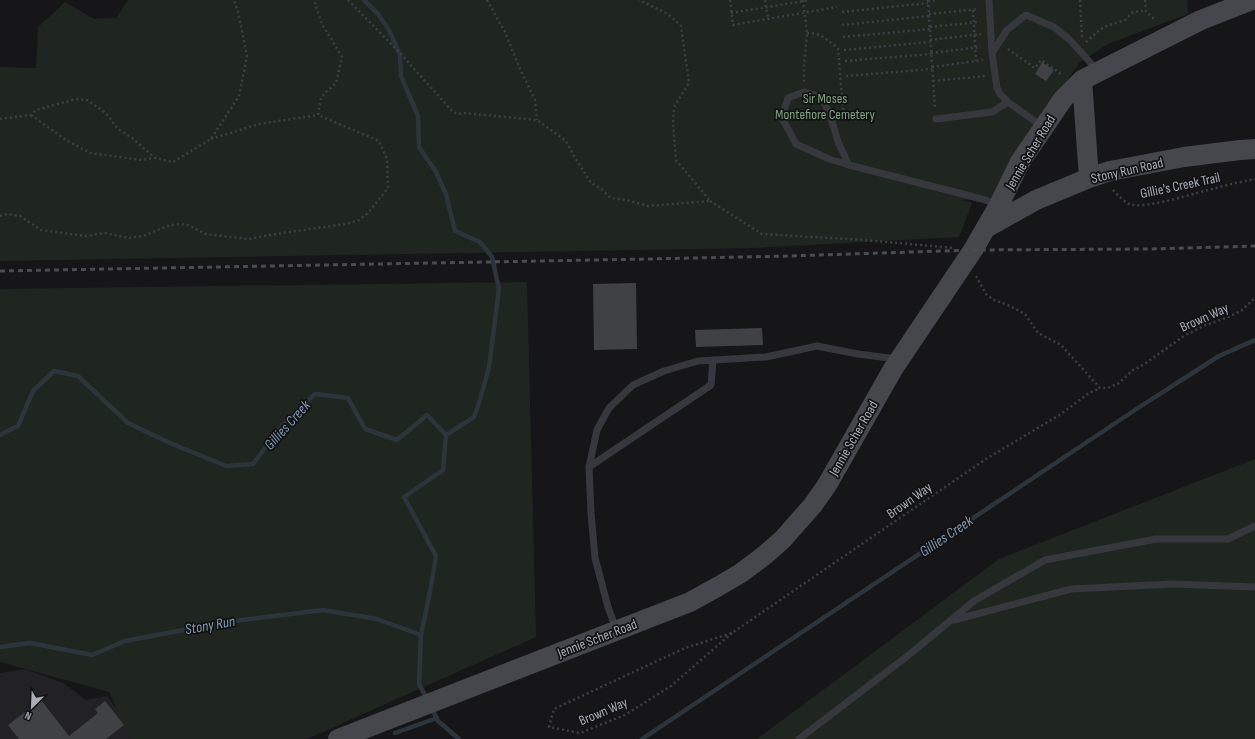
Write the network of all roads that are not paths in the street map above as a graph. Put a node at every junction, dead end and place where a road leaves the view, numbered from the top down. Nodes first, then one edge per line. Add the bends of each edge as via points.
1 (989, 0) edge
2 (1252, 0) edge
3 (995, 44) junction
4 (1090, 76) junction
5 (1008, 102) junction
6 (936, 119) road end
7 (1043, 127) junction
8 (1255, 149) edge
9 (849, 165) junction
10 (1089, 178) junction
11 (999, 205) junction
12 (986, 228) junction
13 (899, 359) junction
14 (713, 360) junction
15 (589, 467) junction
16 (1255, 526) edge
17 (1255, 587) edge
18 (950, 621) junction
19 (616, 631) junction
20 (338, 739) edge
21 (799, 739) edge

1 - 3 lane via 991,33
2 - 4 street, Jennie Scher Road via 1201,20
3 - 4 lane via 1007,30 1026,15 1054,27 1070,40
3 - 5 lane via 993,56 997,88
4 - 7 street, Jennie Scher Road via 1063,99
4 - 10 street
5 - 6 lane via 992,112
5 - 7 lane
7 - 11 street, Jennie Scher Road via 1020,162
8 - 10 street, Stony Run Road via 1184,157 1110,171
9 - 9 lane via 796,144 782,118 788,98 804,92 822,97
9 - 11 lane
10 - 12 street, Stony Run Road via 1036,200
11 - 12 street, Jennie Scher Road
12 - 13 street, Jennie Scher Road
13 - 14 lane via 818,346 766,357
13 - 19 street, Jennie Scher Road via 827,485 783,539 741,573 690,602
14 - 15 lane via 711,385
14 - 15 lane via 698,361 664,371 634,385 609,408 597,430
15 - 19 lane via 595,558
16 - 18 lane via 1228,539 1156,540 1045,560 974,601
17 - 18 lane via 1172,584 1071,589
18 - 21 lane
19 - 20 street, Jennie Scher Road

